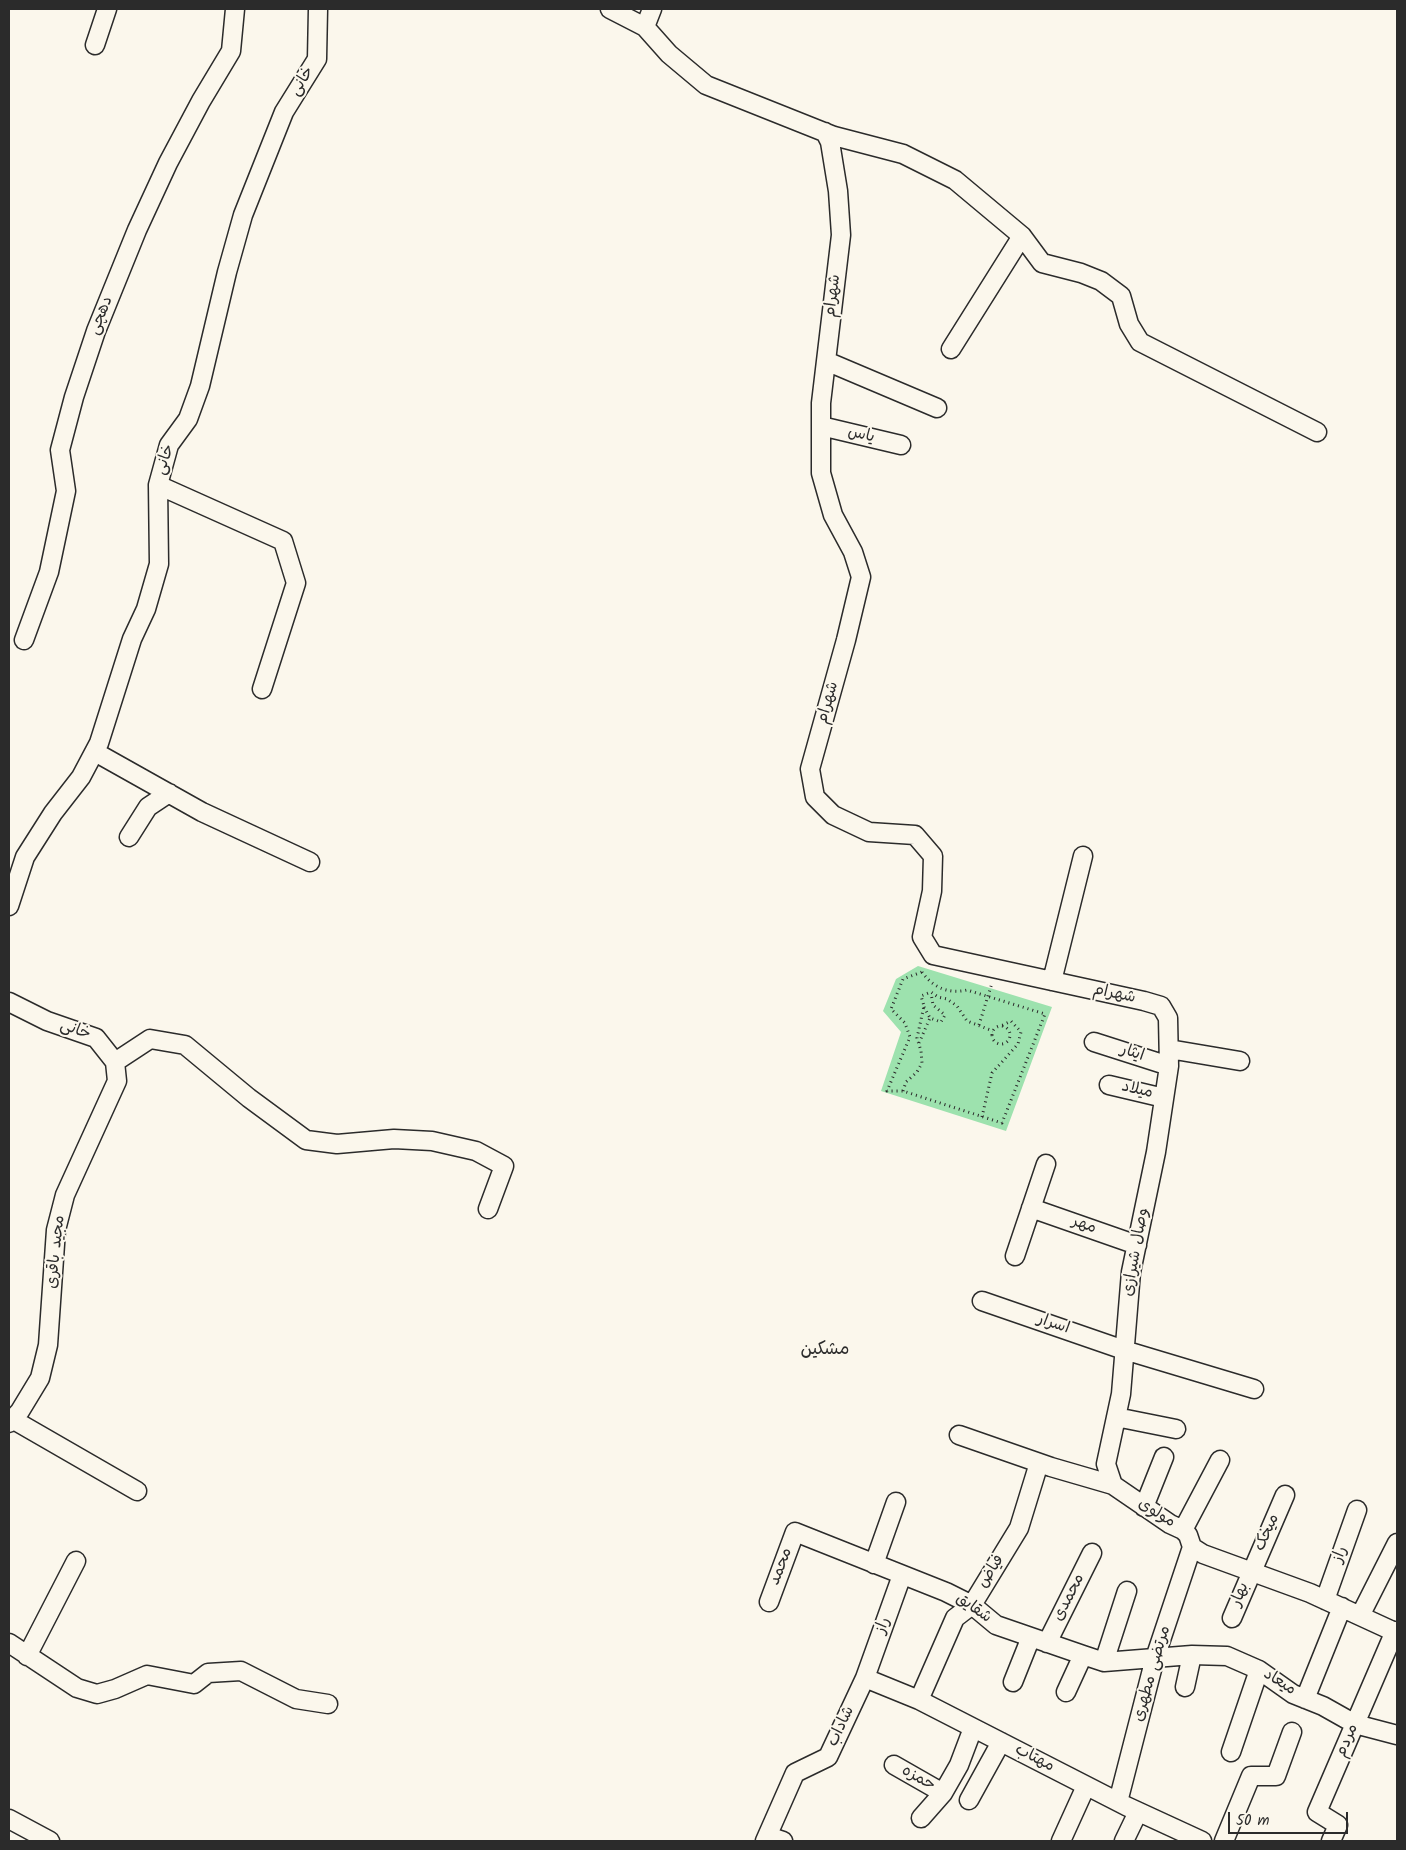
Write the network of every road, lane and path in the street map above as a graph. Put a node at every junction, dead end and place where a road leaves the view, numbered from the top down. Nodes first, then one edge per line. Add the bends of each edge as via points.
1 (107, 9) edge
2 (236, 9) edge
3 (318, 9) edge
4 (610, 9) edge
5 (652, 9) edge
6 (646, 27) junction
7 (95, 45) dead end
8 (825, 132) junction
9 (1022, 236) junction
10 (951, 350) dead end
11 (826, 362) junction
12 (937, 408) dead end
13 (821, 426) junction
14 (1317, 432) dead end
15 (901, 445) dead end
16 (158, 485) junction
17 (24, 640) dead end
18 (262, 689) dead end
19 (95, 752) junction
20 (169, 794) junction
21 (129, 837) dead end
22 (1083, 856) dead end
23 (310, 862) dead end
24 (9, 906) edge
25 (996, 969) junction
26 (1052, 982) junction
27 (931, 992) junction
28 (989, 997) junction
29 (9, 1002) edge
30 (924, 1006) junction
31 (930, 1018) junction
32 (1168, 1018) joint
33 (979, 1025) junction
34 (1001, 1026) junction
35 (994, 1031) junction
36 (1094, 1042) dead end
37 (919, 1044) junction
38 (1169, 1058) junction
39 (1240, 1061) dead end
40 (115, 1062) junction
41 (118, 1081) joint
42 (1109, 1085) dead end
43 (902, 1091) junction
44 (1164, 1098) junction
45 (982, 1117) junction
46 (1046, 1164) dead end
47 (1031, 1208) junction
48 (488, 1209) dead end
49 (1137, 1245) junction
50 (1015, 1256) dead end
51 (982, 1301) dead end
52 (1124, 1350) junction
53 (1254, 1389) dead end
54 (1116, 1417) junction
55 (10, 1421) edge
56 (1176, 1429) dead end
57 (960, 1435) dead end
58 (1164, 1457) dead end
59 (1220, 1460) dead end
60 (1039, 1463) junction
61 (1113, 1485) junction
62 (137, 1491) dead end
63 (1285, 1495) dead end
64 (896, 1502) dead end
65 (1144, 1507) junction
66 (1357, 1510) dead end
67 (1183, 1530) junction
68 (796, 1532) joint
69 (1192, 1547) junction
70 (1395, 1552) edge
71 (1092, 1553) dead end
72 (76, 1562) dead end
73 (874, 1564) junction
74 (1251, 1571) junction
75 (902, 1575) junction
76 (1127, 1591) dead end
77 (1325, 1600) junction
78 (769, 1602) dead end
79 (972, 1604) junction
80 (1342, 1607) junction
81 (1360, 1616) junction
82 (1232, 1618) dead end
83 (1396, 1632) edge
84 (1039, 1640) junction
85 (9, 1643) edge
86 (1083, 1655) junction
87 (1192, 1655) junction
88 (28, 1656) junction
89 (1155, 1658) junction
90 (1104, 1662) junction
91 (1259, 1670) junction
92 (865, 1678) junction
93 (1012, 1682) dead end
94 (1185, 1687) dead end
95 (1066, 1692) dead end
96 (1304, 1699) junction
97 (919, 1700) junction
98 (328, 1704) dead end
99 (1355, 1724) junction
100 (973, 1728) junction
101 (1292, 1732) dead end
102 (1397, 1735) edge
103 (1001, 1742) junction
104 (1231, 1752) dead end
105 (894, 1766) dead end
106 (1086, 1786) junction
107 (943, 1793) junction
108 (969, 1800) dead end
109 (1118, 1802) junction
110 (1138, 1812) junction
111 (921, 1818) dead end
112 (9, 1819) edge
113 (772, 1839) edge
114 (50, 1841) edge
115 (1061, 1841) edge
116 (1124, 1841) edge
117 (1202, 1841) edge
118 (1224, 1841) edge
119 (1331, 1841) edge

1 - 7 street
2 - 17 street, دهچی via 231,51 168,163 134,240 74,397 60,450 66,491 49,572
3 - 16 street, خانی via 317,59 284,112 243,215 200,386 188,419 169,445
4 - 6 street
5 - 6 street
6 - 8 street via 669,54 706,85
8 - 9 street via 903,154 955,180
8 - 11 street, شهرام via 830,142 838,191 841,235
9 - 10 street
9 - 14 street via 1042,263 1101,281 1121,296 1129,324 1140,342
11 - 12 street
11 - 13 street, شهرام
13 - 15 street, یاس
13 - 25 street, شهرام via 821,473 832,514 861,577 810,770 815,797 833,815 869,832 915,835 933,856 932,891 922,937 933,955
16 - 18 street via 283,541 296,583
16 - 19 street, خانی via 159,564
19 - 20 street
19 - 24 street, خانی via 25,856
20 - 21 street via 148,807
20 - 23 street
22 - 26 street
25 - 26 street, شهرام
25 - 28 path
26 - 32 street, شهرام via 1160,1006
27 - 30 path via 922,996
27 - 31 path via 932,1004 945,1015 941,1022
27 - 33 path via 957,1006 967,1021
28 - 33 path
28 - 43 path via 967,990 957,992 940,988 927,980 922,972 903,979 891,1009 905,1023 910,1037 887,1091
28 - 45 path via 1045,1014 1002,1123
29 - 40 street, خانی via 47,1021 96,1038
30 - 31 path
30 - 37 path via 917,1038
31 - 37 path
32 - 38 street, وصال شیرازی
33 - 35 path
34 - 35 path
34 - 35 path via 1010,1033 1006,1043 995,1042
34 - 45 path via 1012,1021 1021,1032 1018,1044 992,1073
36 - 38 street, ایثار
37 - 43 path via 922,1063
38 - 39 street, ایثار
38 - 44 street, وصال شیرازی
40 - 41 street, خانی
40 - 48 street via 150,1039 185,1046 306,1140 337,1144 394,1139 432,1141 476,1151 504,1166
41 - 55 street, مجید باقری via 65,1195 56,1230 48,1345 40,1378
42 - 44 street, میلاد
43 - 45 path
44 - 49 street, وصال شیرازی
46 - 47 street
47 - 49 street, مهر
47 - 50 street
49 - 52 street, وصال شیرازی
51 - 52 street, اسرار
52 - 53 street, اسرار
52 - 54 street, وصال شیرازی
54 - 56 street
54 - 61 street, وصال شیرازی via 1106,1464
55 - 62 street
57 - 60 street, مولوی
58 - 65 street
59 - 67 street
60 - 61 street, مولوی
60 - 79 street, فیاض via 1019,1528
61 - 65 street, مولوی
63 - 74 street, میخک
64 - 73 street
65 - 67 street, مولوی
66 - 77 street, راز
67 - 69 street, مولوی
68 - 73 street, شقایق
68 - 78 street, محمد
69 - 74 street
69 - 89 street, مرتضی مطهری
70 - 81 street
71 - 84 street, محمدی
72 - 88 street
73 - 75 street, شقایق
74 - 77 street
74 - 82 street, بهار
75 - 79 street, شقایق
75 - 92 street, راز
76 - 90 street
77 - 80 street
79 - 84 street, شقایق via 996,1625
79 - 97 street, فیاض via 955,1618
80 - 81 street
80 - 96 street
81 - 83 street
83 - 99 street, مردم
84 - 86 street, شقایق
84 - 93 street, محمدی
85 - 88 street
86 - 90 street, شقایق
86 - 95 street
87 - 89 street, میعاد
87 - 91 street, میعاد via 1228,1656
87 - 94 street
88 - 98 street via 77,1688 97,1694 147,1675 194,1684 208,1673 241,1671 296,1699
89 - 90 street, شقایق
89 - 109 street, مرتضی مطهری
91 - 96 street, میعاد
91 - 104 street
92 - 97 street, مهتاب
92 - 113 street, شاداب via 828,1757 795,1773
96 - 99 street, میعاد
97 - 100 street, مهتاب
99 - 102 street, میعاد
99 - 119 street, مردم via 1317,1812 1338,1825
100 - 103 street, مهتاب
100 - 107 street via 959,1765
101 - 118 street via 1276,1776 1251,1776
103 - 106 street, مهتاب
103 - 108 street
105 - 107 street, حمزه
106 - 109 street, مهتاب
106 - 115 street
107 - 111 street
109 - 110 street, مهتاب
110 - 116 street
110 - 117 street, مهتاب
112 - 114 street

